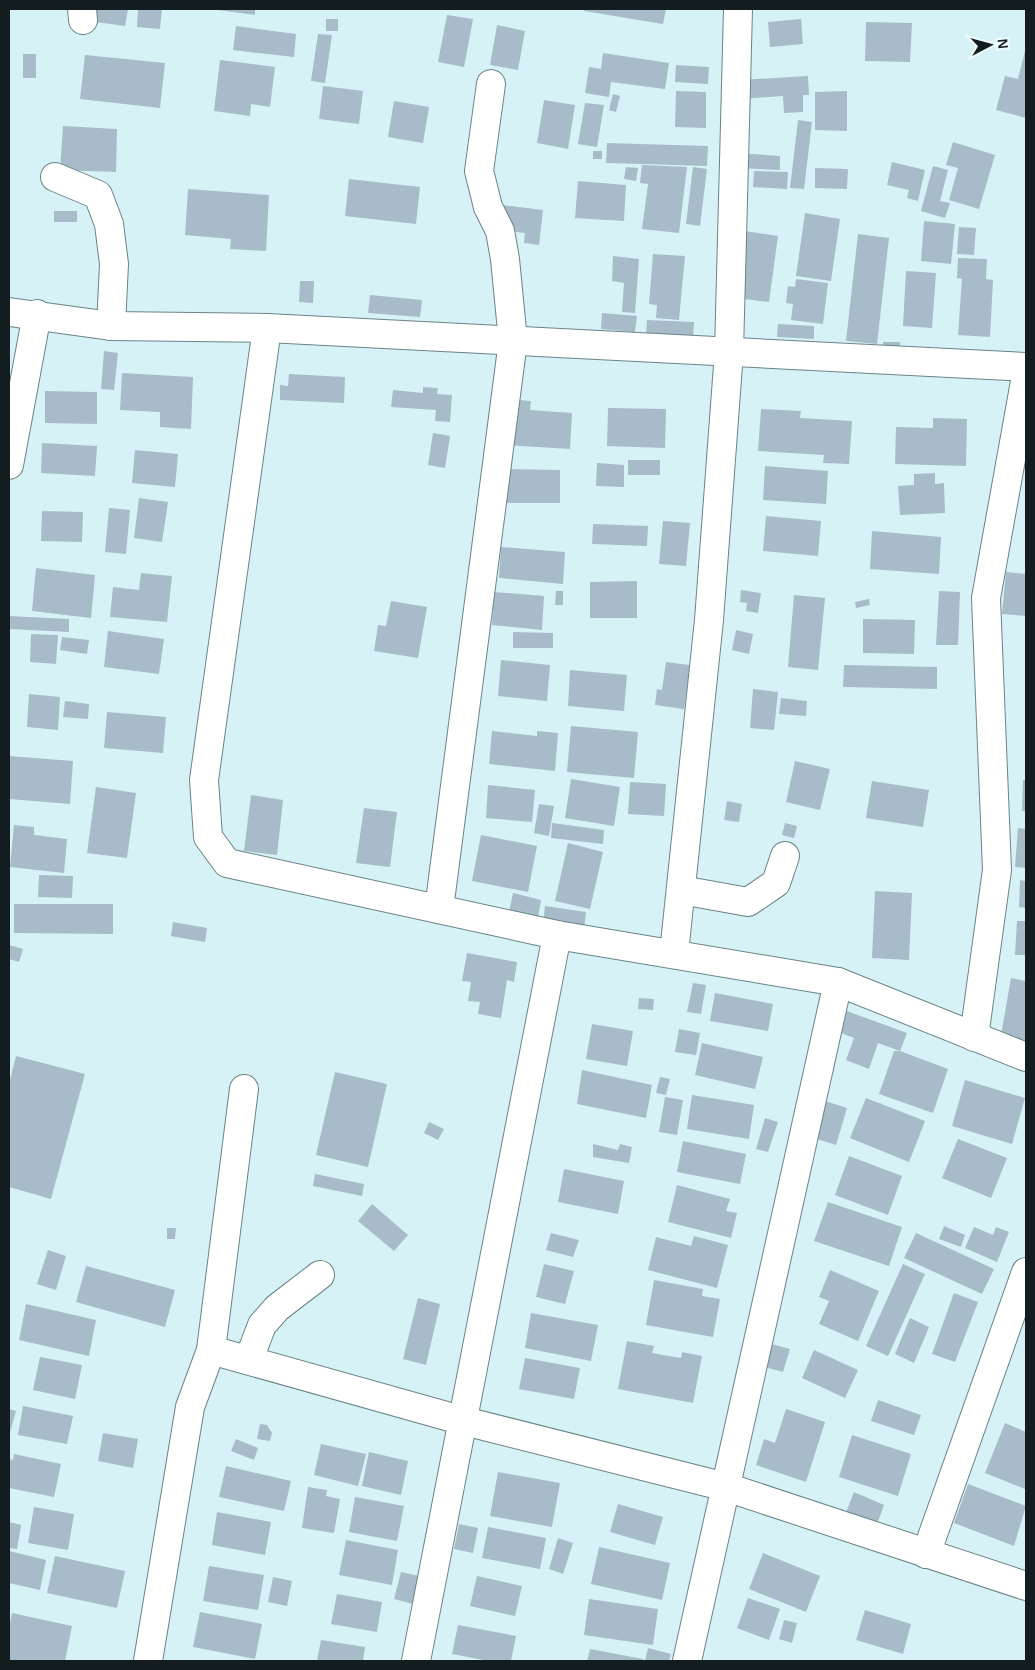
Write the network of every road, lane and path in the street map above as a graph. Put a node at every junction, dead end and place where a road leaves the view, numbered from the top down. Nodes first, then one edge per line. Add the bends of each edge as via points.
1 (738, 9) edge
2 (492, 84) dead end
3 (55, 177) dead end
4 (9, 312) edge
5 (38, 314) junction
6 (111, 326) junction
7 (267, 328) junction
8 (513, 341) junction
9 (729, 352) junction
10 (1026, 367) edge
11 (1026, 376) edge
12 (9, 465) edge
13 (785, 856) dead end
14 (681, 890) junction
15 (439, 909) junction
16 (557, 936) junction
17 (674, 953) junction
18 (838, 982) junction
19 (974, 1036) junction
20 (1026, 1057) edge
21 (244, 1089) dead end
22 (1026, 1272) edge
23 (320, 1275) dead end
24 (211, 1350) junction
25 (249, 1359) junction
26 (464, 1421) junction
27 (726, 1487) junction
28 (926, 1554) junction
29 (1026, 1586) edge
30 (148, 1661) edge
31 (416, 1661) edge
32 (687, 1661) edge

1 - 9 street
2 - 8 street via 479,171 488,207 500,231
3 - 6 street via 98,195 109,224 114,264
4 - 5 street
5 - 6 street
5 - 12 street
6 - 7 street
7 - 8 street
7 - 15 street via 204,780 208,837 227,863
8 - 9 street
8 - 15 street
9 - 10 street
9 - 14 street via 709,620
11 - 19 street via 986,598 996,870
13 - 14 street via 776,883 748,902
14 - 17 street
15 - 16 street
16 - 17 street
16 - 26 street
17 - 18 street
18 - 19 street
18 - 27 street
19 - 20 street
21 - 24 street
22 - 28 street
23 - 25 street via 267,1319
24 - 25 street
24 - 30 street via 190,1407
25 - 26 street
26 - 27 street
26 - 31 street
27 - 28 street
27 - 32 street
28 - 29 street

